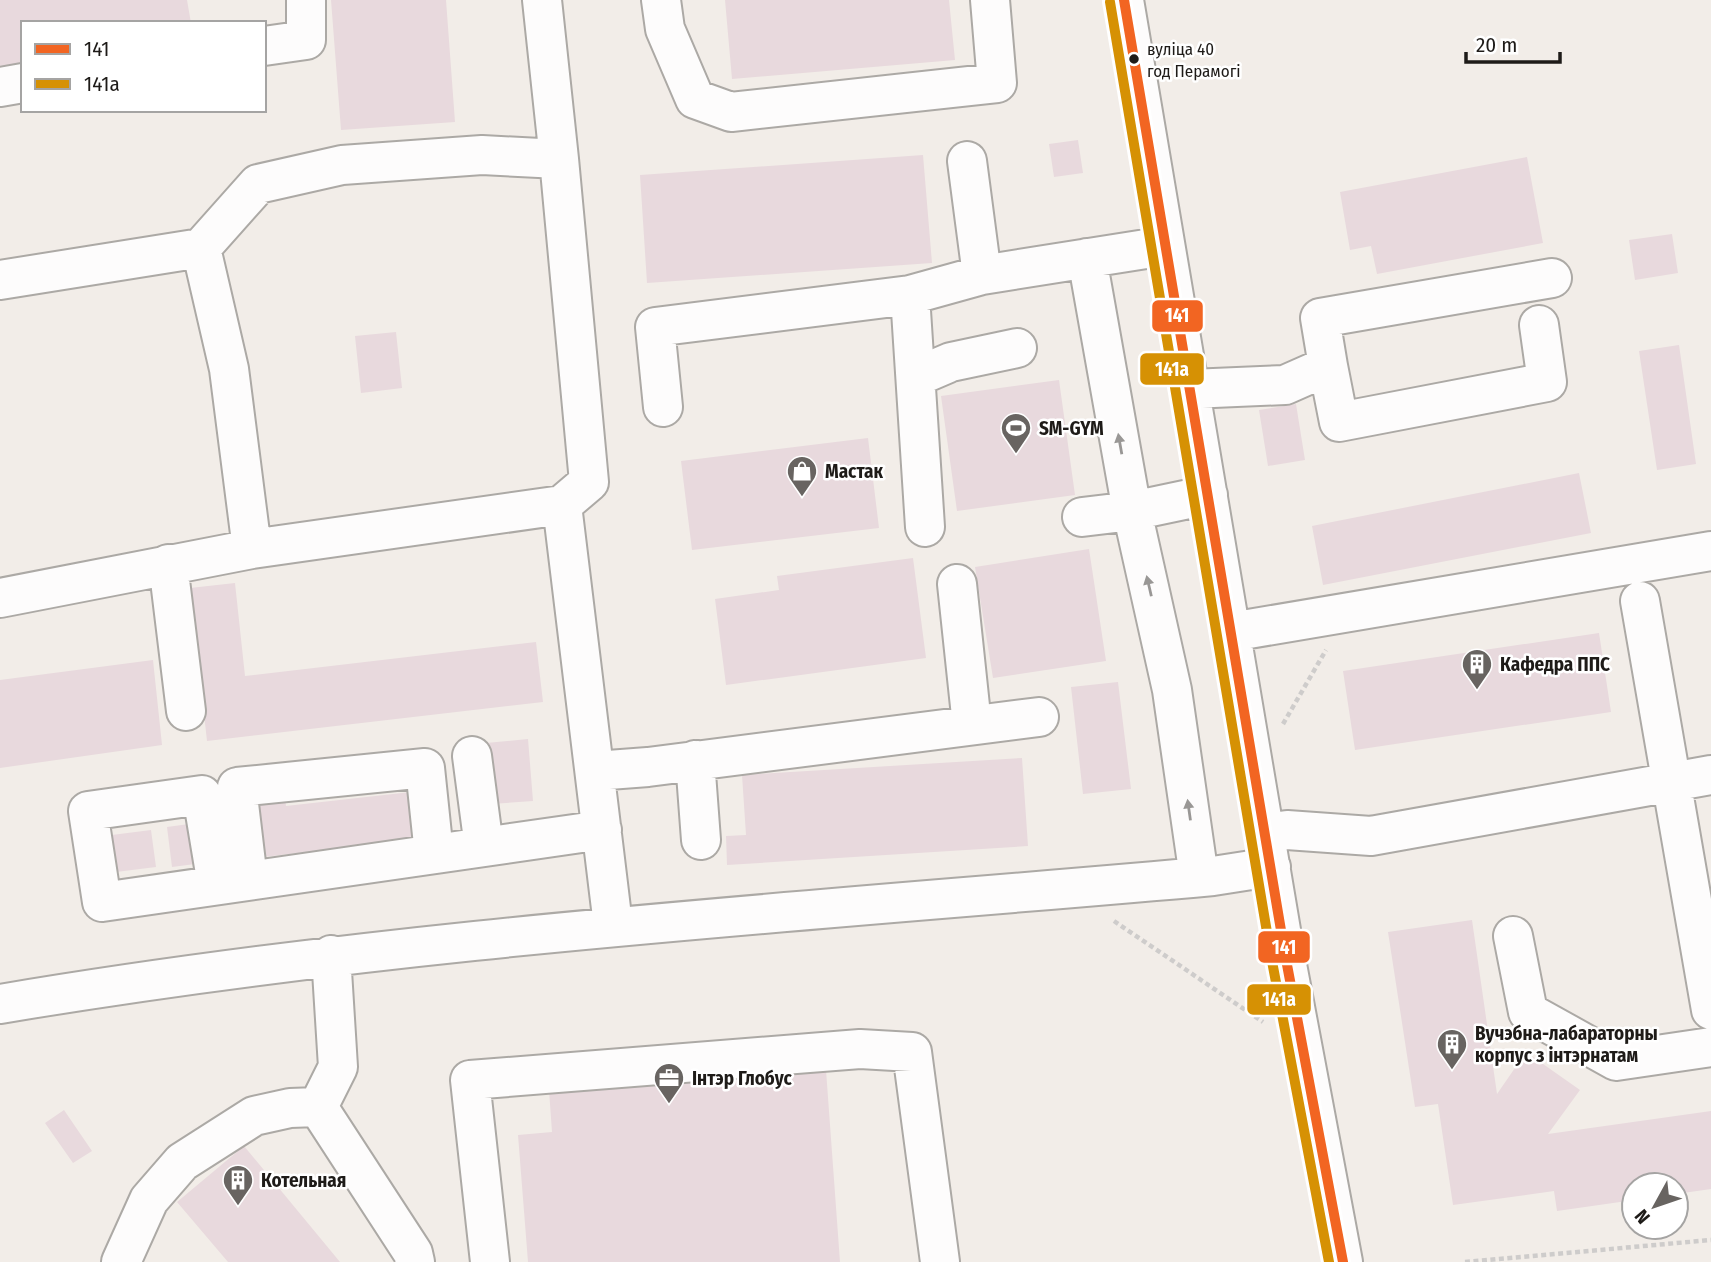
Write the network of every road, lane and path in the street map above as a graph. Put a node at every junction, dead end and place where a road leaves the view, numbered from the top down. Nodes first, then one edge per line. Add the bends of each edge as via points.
1 (306, 0) edge
2 (542, 0) edge
3 (661, 0) edge
4 (990, 0) edge
5 (1124, 0) edge
6 (266, 46) edge
7 (21, 83) edge
8 (0, 87) edge
9 (559, 159) junction
10 (967, 161) dead end
11 (1165, 246) junction
12 (201, 248) junction
13 (1087, 258) junction
14 (982, 275) junction
15 (1552, 278) dead end
16 (0, 280) edge
17 (910, 295) junction
18 (1539, 326) dead end
19 (1017, 348) dead end
20 (1328, 366) junction
21 (916, 377) junction
22 (1190, 389) junction
23 (663, 407) dead end
24 (1208, 495) junction
25 (562, 505) junction
26 (1132, 511) junction
27 (1082, 517) dead end
28 (925, 527) dead end
29 (252, 549) junction
30 (1711, 551) edge
31 (168, 564) junction
32 (957, 584) dead end
33 (0, 598) edge
34 (1640, 601) dead end
35 (1349, 612) junction
36 (1231, 632) junction
37 (186, 711) dead end
38 (1039, 717) dead end
39 (972, 725) junction
40 (1279, 731) dead end
41 (472, 756) dead end
42 (695, 760) junction
43 (594, 771) junction
44 (1711, 775) edge
45 (1672, 783) junction
46 (602, 830) junction
47 (701, 840) dead end
48 (484, 847) junction
49 (1268, 850) junction
50 (434, 854) junction
51 (1199, 877) junction
52 (1109, 918) dead end
53 (613, 925) junction
54 (1513, 936) dead end
55 (331, 955) junction
56 (0, 1004) edge
57 (1711, 1010) edge
58 (1264, 1022) dead end
59 (1711, 1048) edge
60 (318, 1107) junction
61 (1711, 1240) edge
62 (121, 1262) edge
63 (415, 1262) edge
64 (490, 1262) edge
65 (940, 1262) edge
66 (1343, 1262) edge
67 (1465, 1262) edge

1 - 6 street via 306,40
2 - 9 street
3 - 4 street via 665,29 695,99 731,112 997,83
5 - 11 street
7 - 8 street
9 - 12 street via 482,155 342,165 258,184
9 - 25 street via 589,482
10 - 14 street
11 - 13 street
11 - 22 street
12 - 16 street
12 - 29 street via 229,369
13 - 14 street
26 -> 13 street
14 - 17 street
15 - 20 street via 1320,318
17 - 21 street
17 - 23 street via 655,327
18 - 20 street via 1548,382 1339,422
19 - 21 street via 951,362
20 - 22 street via 1285,385
21 - 28 street
22 - 24 street
24 - 26 street
24 - 36 street
25 - 29 street
25 - 43 street
26 - 27 street
51 -> 26 street via 1172,690
29 - 31 street
30 - 35 street
31 - 33 street
31 - 37 street
32 - 39 street
34 - 45 street
35 - 36 street
35 - 40 path
36 - 49 street
38 - 39 street
39 - 42 street
41 - 48 street
42 - 43 street
42 - 47 street
43 - 46 street
44 - 45 street
45 - 49 street via 1371,836 1287,830
45 - 57 street
46 - 48 street
46 - 53 street
48 - 50 street
49 - 51 street
49 - 66 street
50 - 50 street via 232,882 237,788 425,768
51 - 53 street
52 - 58 path
53 - 55 street
54 - 59 street via 1528,1012 1616,1060
55 - 56 street
55 - 60 street via 338,1067
60 - 62 street via 254,1116 182,1162 149,1200
60 - 63 street
61 - 67 path
64 - 65 street via 470,1080 860,1049 912,1052

